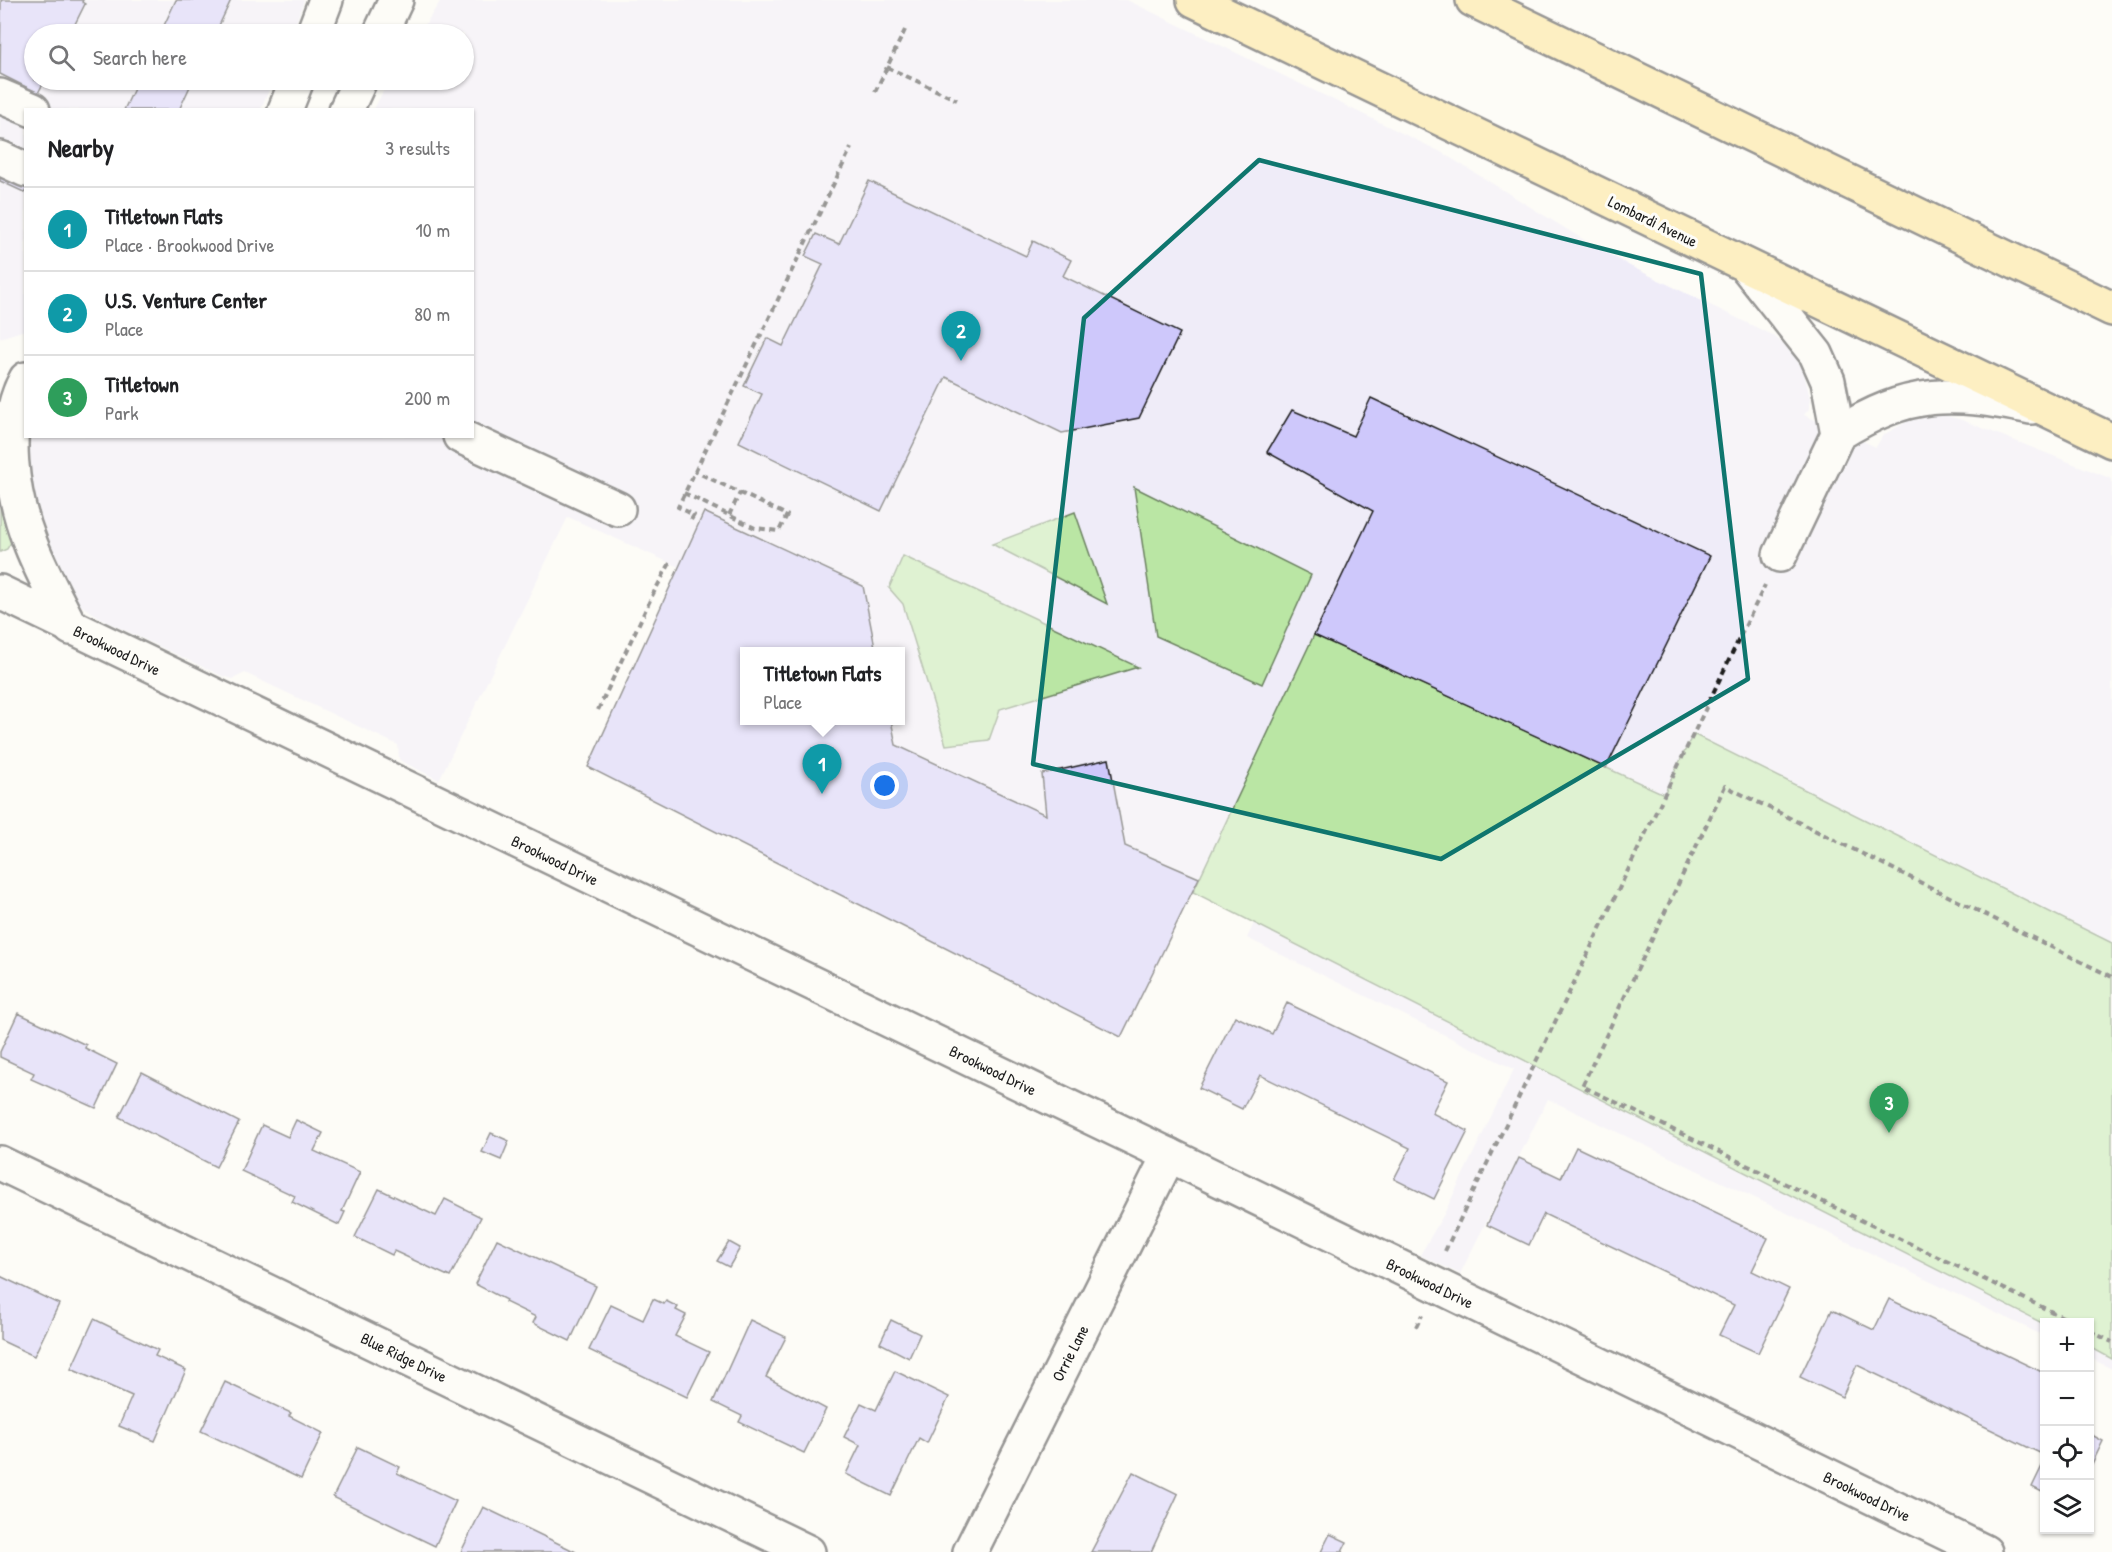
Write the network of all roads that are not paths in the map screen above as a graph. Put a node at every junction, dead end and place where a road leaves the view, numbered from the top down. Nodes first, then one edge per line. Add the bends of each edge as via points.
1 (396, 0) edge
2 (1194, 0) edge
3 (1473, 0) edge
4 (325, 1) edge
5 (317, 24) edge
6 (385, 24) edge
7 (293, 90) edge
8 (355, 90) edge
9 (0, 96) edge
10 (28, 108) edge
11 (286, 108) edge
12 (347, 108) edge
13 (0, 158) edge
14 (24, 169) edge
15 (1746, 266) junction
16 (2112, 309) edge
17 (24, 367) edge
18 (0, 375) edge
19 (24, 382) edge
20 (2047, 410) junction
21 (1838, 434) junction
22 (464, 438) edge
23 (2112, 441) edge
24 (618, 509) dead end
25 (1780, 555) road end
26 (0, 592) edge
27 (71, 628) junction
28 (1169, 1155) junction
29 (0, 1163) edge
30 (808, 1552) edge
31 (970, 1552) edge
32 (1985, 1552) edge

1 - 6 street
2 - 15 main road, Lombardi Avenue
3 - 16 main road
4 - 5 street
7 - 11 street
8 - 12 street
9 - 10 street
13 - 14 street
15 - 20 main road, Lombardi Avenue
15 - 21 street via 1816,354 1828,381
17 - 18 street
19 - 27 street via 17,393 10,424 14,482 30,544
20 - 21 street via 1974,397 1929,397 1887,408
20 - 23 main road, Lombardi Avenue
21 - 25 street
22 - 24 street
26 - 27 street, Brookwood Drive
27 - 28 street, Brookwood Drive
28 - 31 street, Orrie Lane
28 - 32 street, Brookwood Drive
29 - 30 street, Blue Ridge Drive

